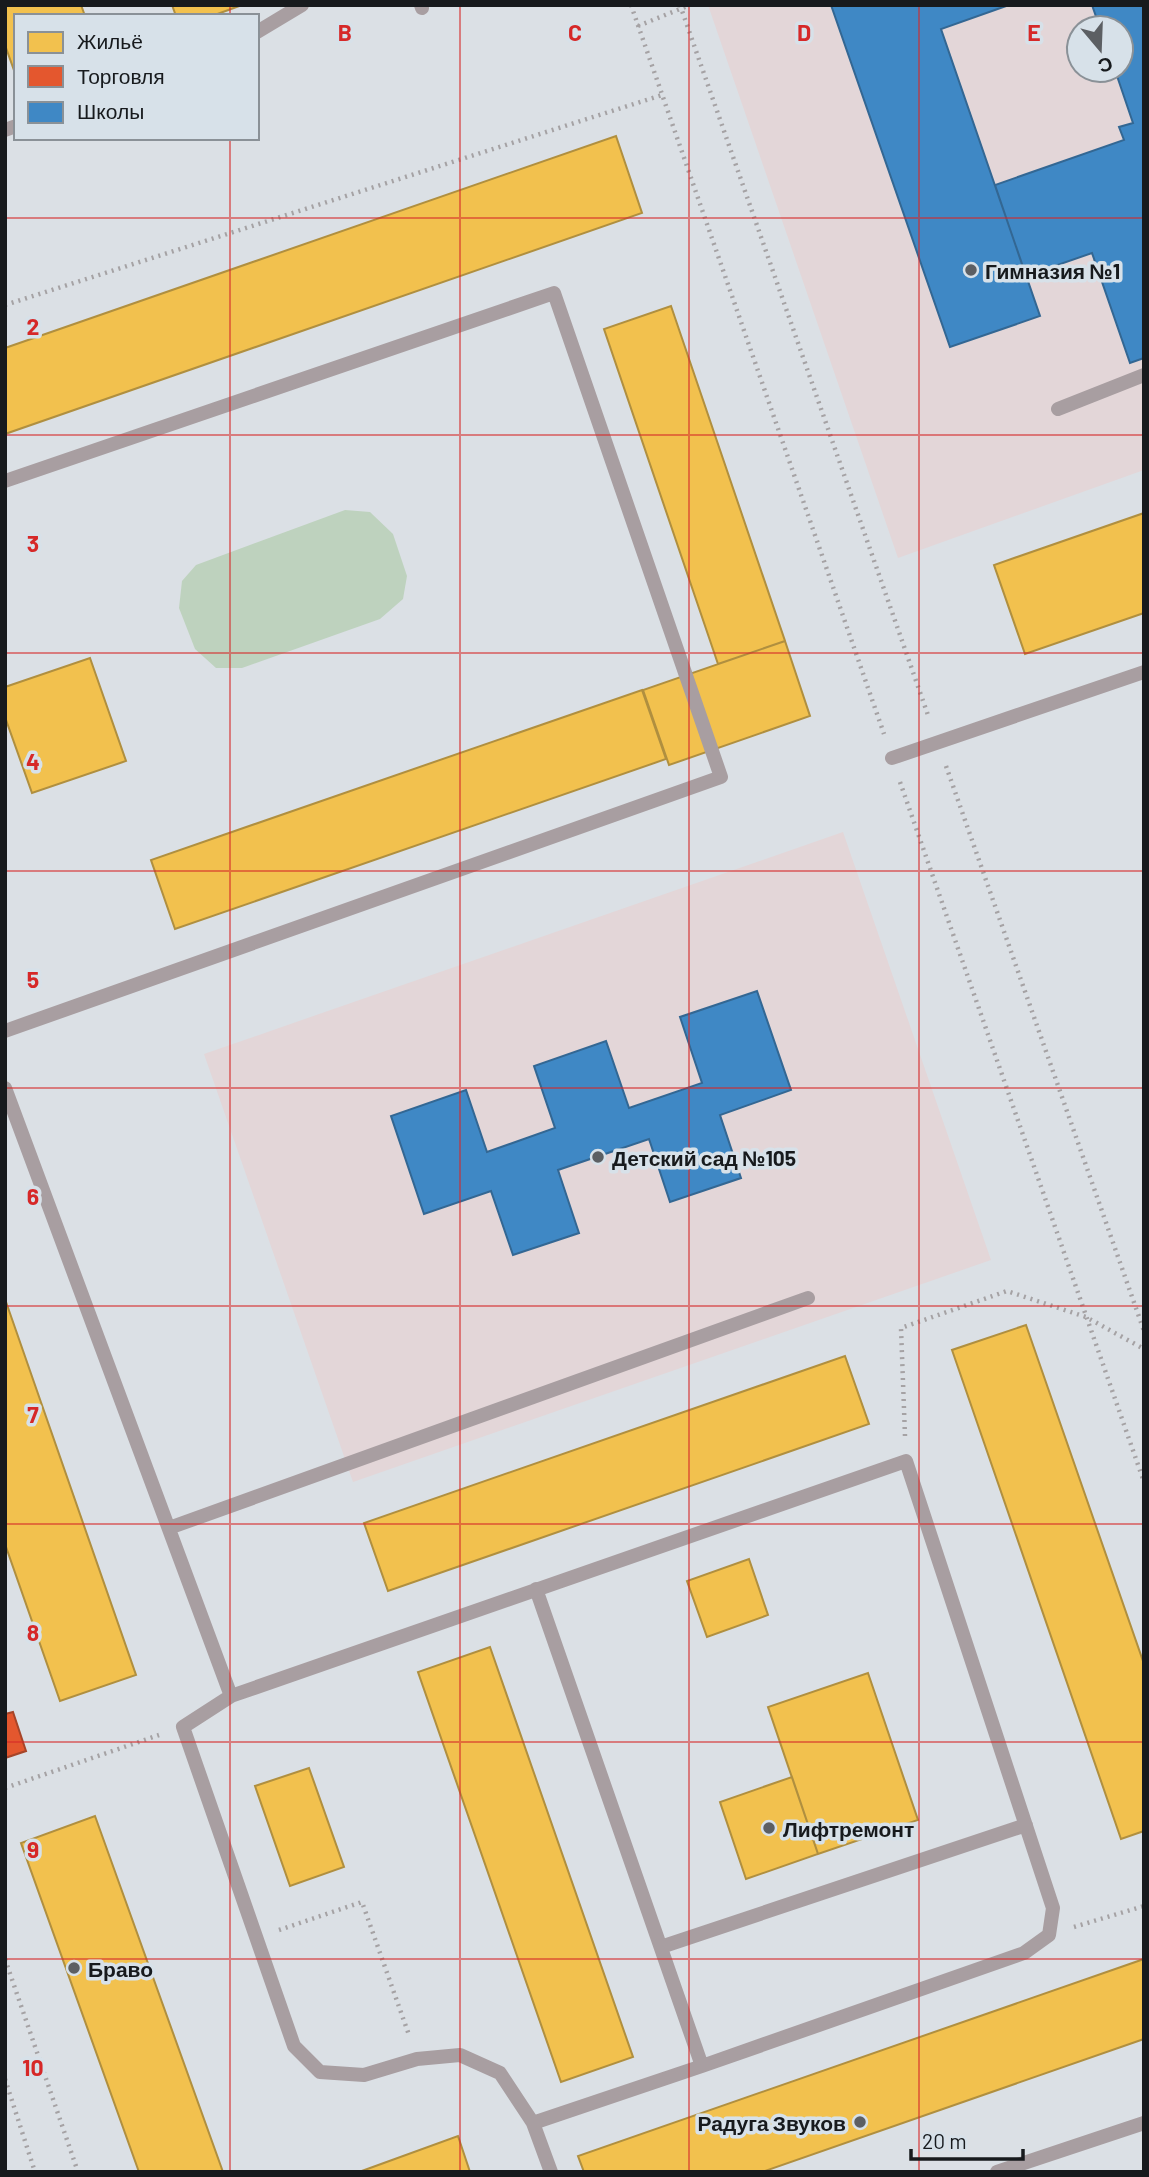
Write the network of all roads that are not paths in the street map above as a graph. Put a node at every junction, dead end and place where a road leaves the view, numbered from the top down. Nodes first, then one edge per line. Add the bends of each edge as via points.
1 (302, 5) edge
2 (259, 31) edge
3 (1144, 375) edge
4 (1058, 409) dead end
5 (5, 481) edge
6 (1144, 672) edge
7 (892, 758) dead end
8 (5, 1031) edge
9 (5, 1088) edge
10 (808, 1298) dead end
11 (169, 1528) junction
12 (536, 1589) junction
13 (231, 1696) junction
14 (1026, 1825) junction
15 (661, 1947) junction
16 (702, 2066) junction
17 (533, 2123) junction
18 (1144, 2123) edge
19 (551, 2172) edge
20 (996, 2172) edge

1 - 2 lane
3 - 4 lane
5 - 8 lane via 554,293 722,777
6 - 7 lane
9 - 11 lane
10 - 11 lane
11 - 13 lane
12 - 13 lane
12 - 14 lane via 906,1461
12 - 15 lane
13 - 17 lane via 183,1727 294,2046 320,2072 364,2076 417,2059 460,2054 500,2073
14 - 15 lane
14 - 16 lane via 1053,1908 1049,1935 1024,1953
15 - 16 lane
16 - 17 lane
17 - 19 lane
18 - 20 lane

